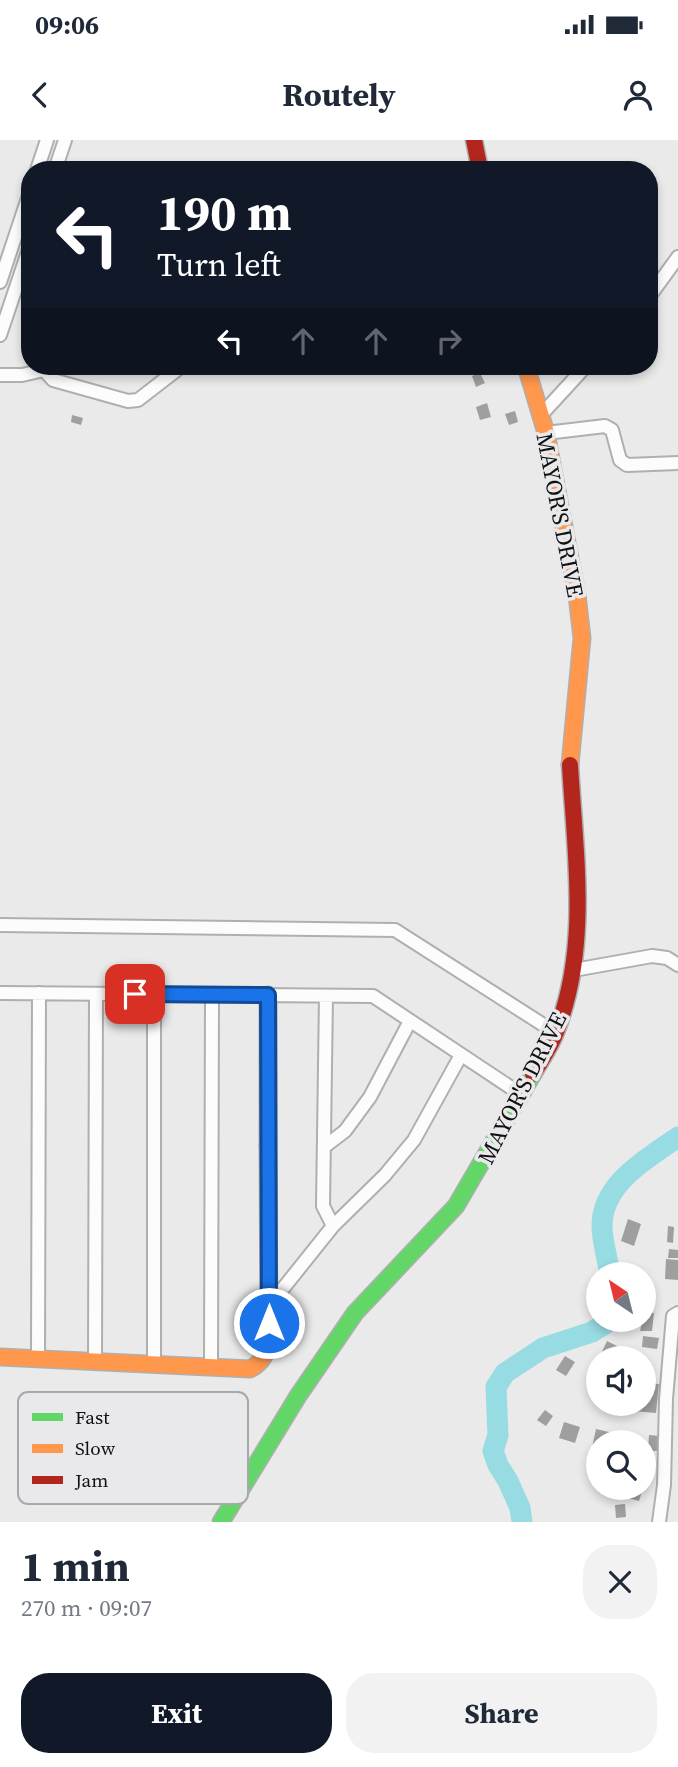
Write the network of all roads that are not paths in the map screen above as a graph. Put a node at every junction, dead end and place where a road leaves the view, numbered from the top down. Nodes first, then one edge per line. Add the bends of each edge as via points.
1 (47, 140) edge
2 (65, 140) edge
3 (474, 140) edge
4 (40, 161) edge
5 (58, 161) edge
6 (478, 161) edge
7 (21, 219) edge
8 (678, 257) edge
9 (21, 273) edge
10 (0, 282) edge
11 (658, 285) edge
12 (0, 335) edge
13 (0, 375) edge
14 (21, 375) edge
15 (48, 375) edge
16 (170, 375) edge
17 (529, 375) edge
18 (578, 375) edge
19 (541, 415) junction
20 (546, 433) junction
21 (678, 463) edge
22 (0, 925) edge
23 (678, 965) edge
24 (574, 970) junction
25 (0, 993) edge
26 (39, 993) junction
27 (96, 994) junction
28 (154, 994) junction
29 (212, 995) junction
30 (268, 995) junction
31 (326, 996) junction
32 (411, 1021) junction
33 (556, 1032) junction
34 (461, 1055) junction
35 (522, 1095) junction
36 (324, 1147) junction
37 (333, 1226) junction
38 (269, 1306) junction
39 (678, 1313) edge
40 (0, 1357) edge
41 (38, 1359) junction
42 (95, 1362) junction
43 (153, 1364) junction
44 (211, 1367) junction
45 (672, 1396) edge
46 (248, 1478) edge
47 (232, 1504) edge
48 (221, 1522) edge
49 (659, 1522) edge

1 - 4 street
2 - 5 street
3 - 6 street
7 - 10 street
8 - 11 street
9 - 12 street
13 - 14 street
15 - 16 street via 128,401 138,400
17 - 19 street, MAYOR'S DRIVE
18 - 19 street
19 - 20 street, MAYOR'S DRIVE
20 - 21 street via 605,426 612,430 623,463
20 - 24 street, MAYOR'S DRIVE via 582,638 570,762 577,897
22 - 33 street via 395,930
23 - 24 street via 652,956
24 - 33 street, MAYOR'S DRIVE
25 - 26 street
26 - 27 street
26 - 41 street
27 - 28 street
27 - 42 street
28 - 29 street
28 - 43 street
29 - 30 street
29 - 44 street
30 - 31 street
30 - 38 street
31 - 32 street via 373,996
31 - 36 street
32 - 34 street
32 - 36 street via 370,1097 345,1131
33 - 35 street, MAYOR'S DRIVE
34 - 35 street
34 - 37 street via 414,1140
35 - 46 street, MAYOR'S DRIVE via 456,1206 355,1313
36 - 37 street via 323,1206
37 - 38 street
38 - 44 street via 269,1340 262,1361 250,1368
39 - 45 street via 673,1315
40 - 41 street
41 - 42 street
42 - 43 street
43 - 44 street
45 - 49 street
47 - 48 street, MAYOR'S DRIVE

